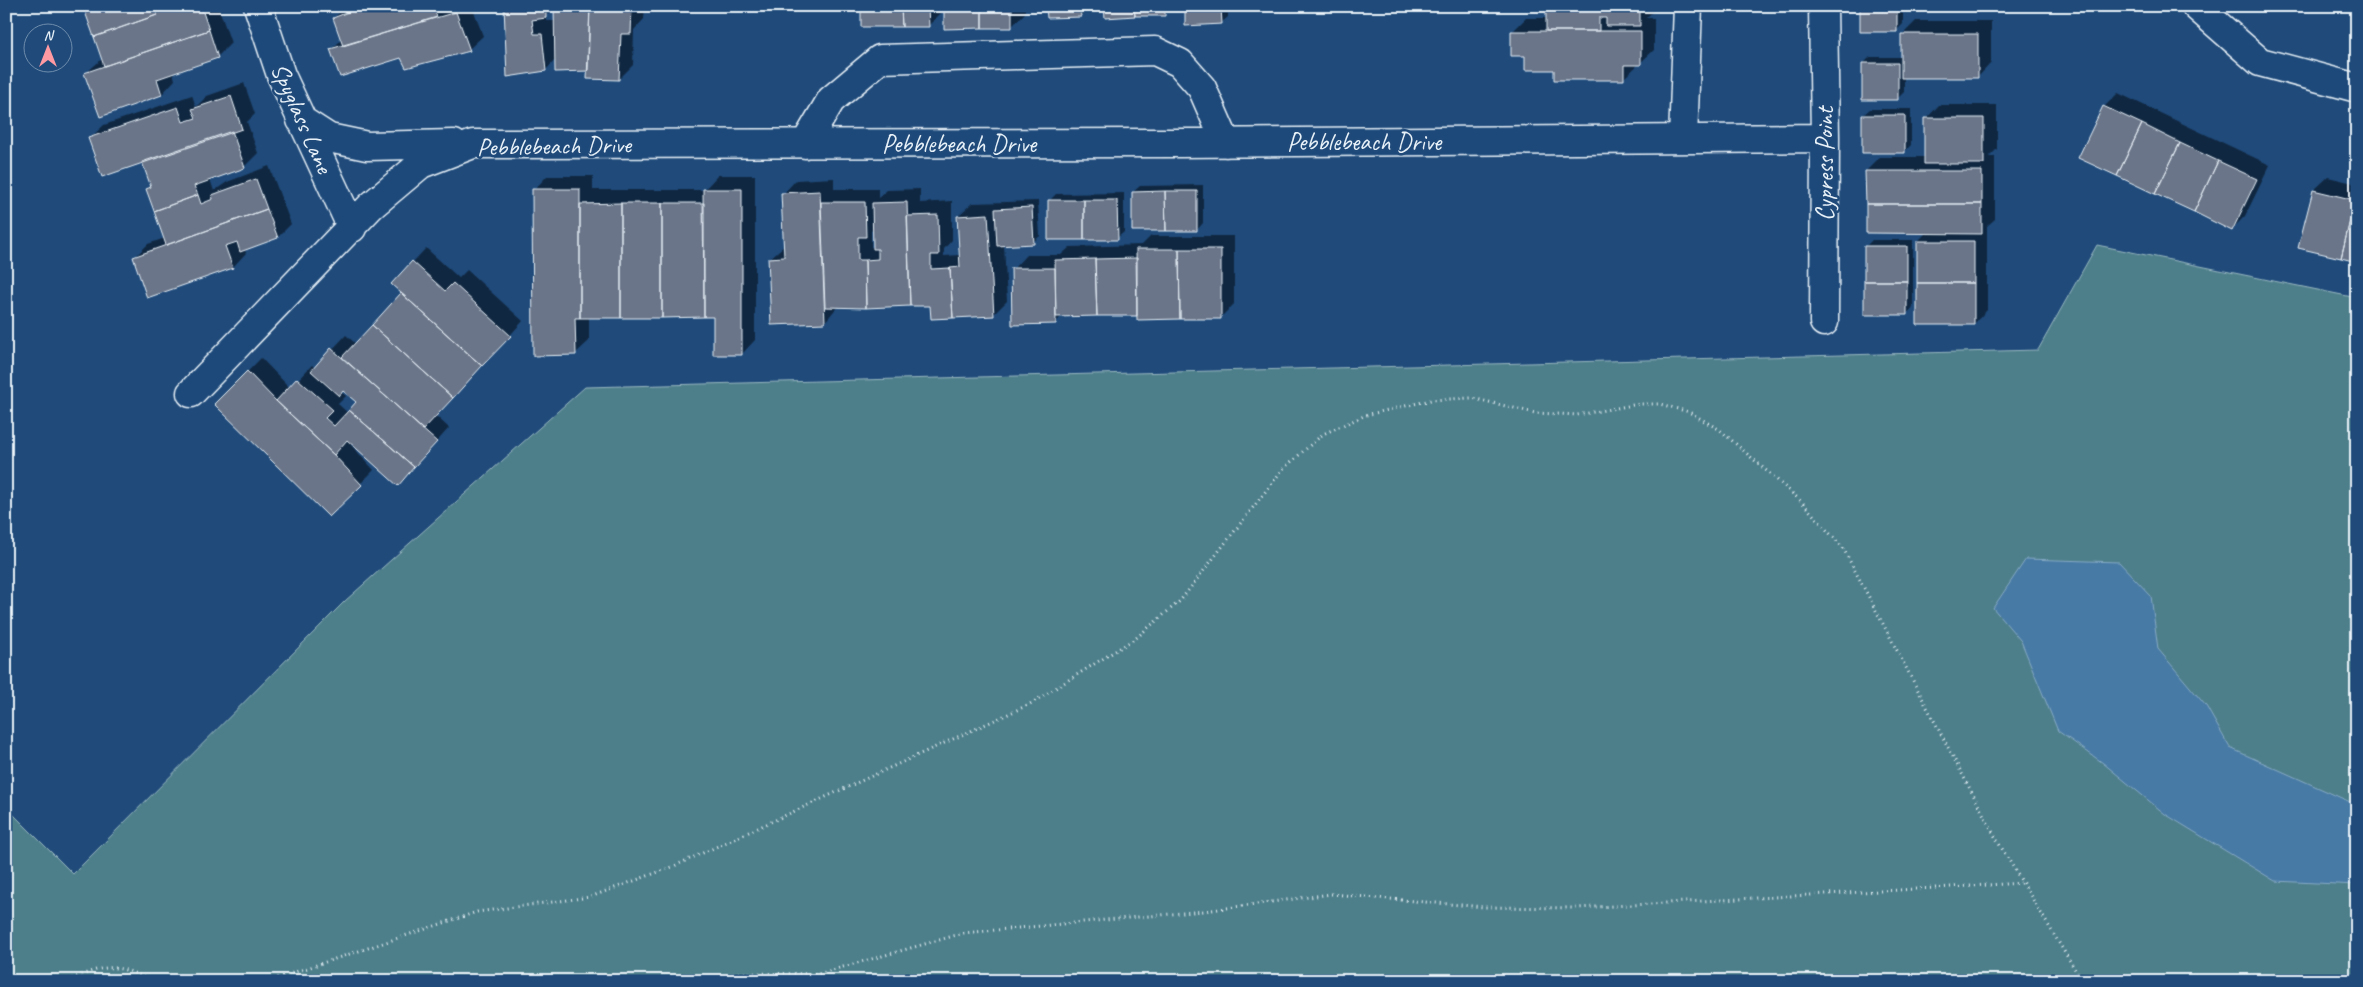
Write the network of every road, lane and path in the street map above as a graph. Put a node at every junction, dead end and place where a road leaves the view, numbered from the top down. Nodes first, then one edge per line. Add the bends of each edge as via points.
1 (258, 6) edge
2 (1688, 6) edge
3 (1822, 6) edge
4 (2196, 6) edge
5 (2357, 88) edge
6 (301, 120) junction
7 (1826, 138) junction
8 (1683, 139) junction
9 (1226, 143) junction
10 (473, 144) junction
11 (805, 144) junction
12 (352, 228) junction
13 (1824, 322) dead end
14 (191, 393) dead end
15 (2023, 884) junction
16 (67, 981) edge
17 (151, 981) edge
18 (268, 981) edge
19 (710, 981) edge
20 (2082, 981) edge

1 - 6 street, Spyglass Lane via 281,76
2 - 8 street
3 - 7 street, Cypress Point
4 - 5 street via 2260,62
6 - 10 street via 329,138 367,146
6 - 12 street, Spyglass Lane
7 - 8 street, Pebblebeach Drive
7 - 13 street, Cypress Point
8 - 9 street, Pebblebeach Drive
9 - 11 street, Pebblebeach Drive
9 - 11 street via 1202,88 1180,63 1155,50 880,59 831,100
10 - 11 street, Pebblebeach Drive
10 - 12 street, Pebblebeach Drive via 421,164 371,206
12 - 14 street, Pebblebeach Drive
15 - 18 path via 1843,548 1802,501 1720,430 1689,412 1660,404 1638,404 1577,415 1535,413 1472,398 1431,400 1366,414 1324,434 1283,469 1180,601 1136,638 1030,704 672,867 590,897 478,912
15 - 19 path via 1578,908 1484,907 1331,894 1204,911 964,933 818,974 738,973
15 - 20 path
16 - 17 path via 90,971 114,967 129,969

